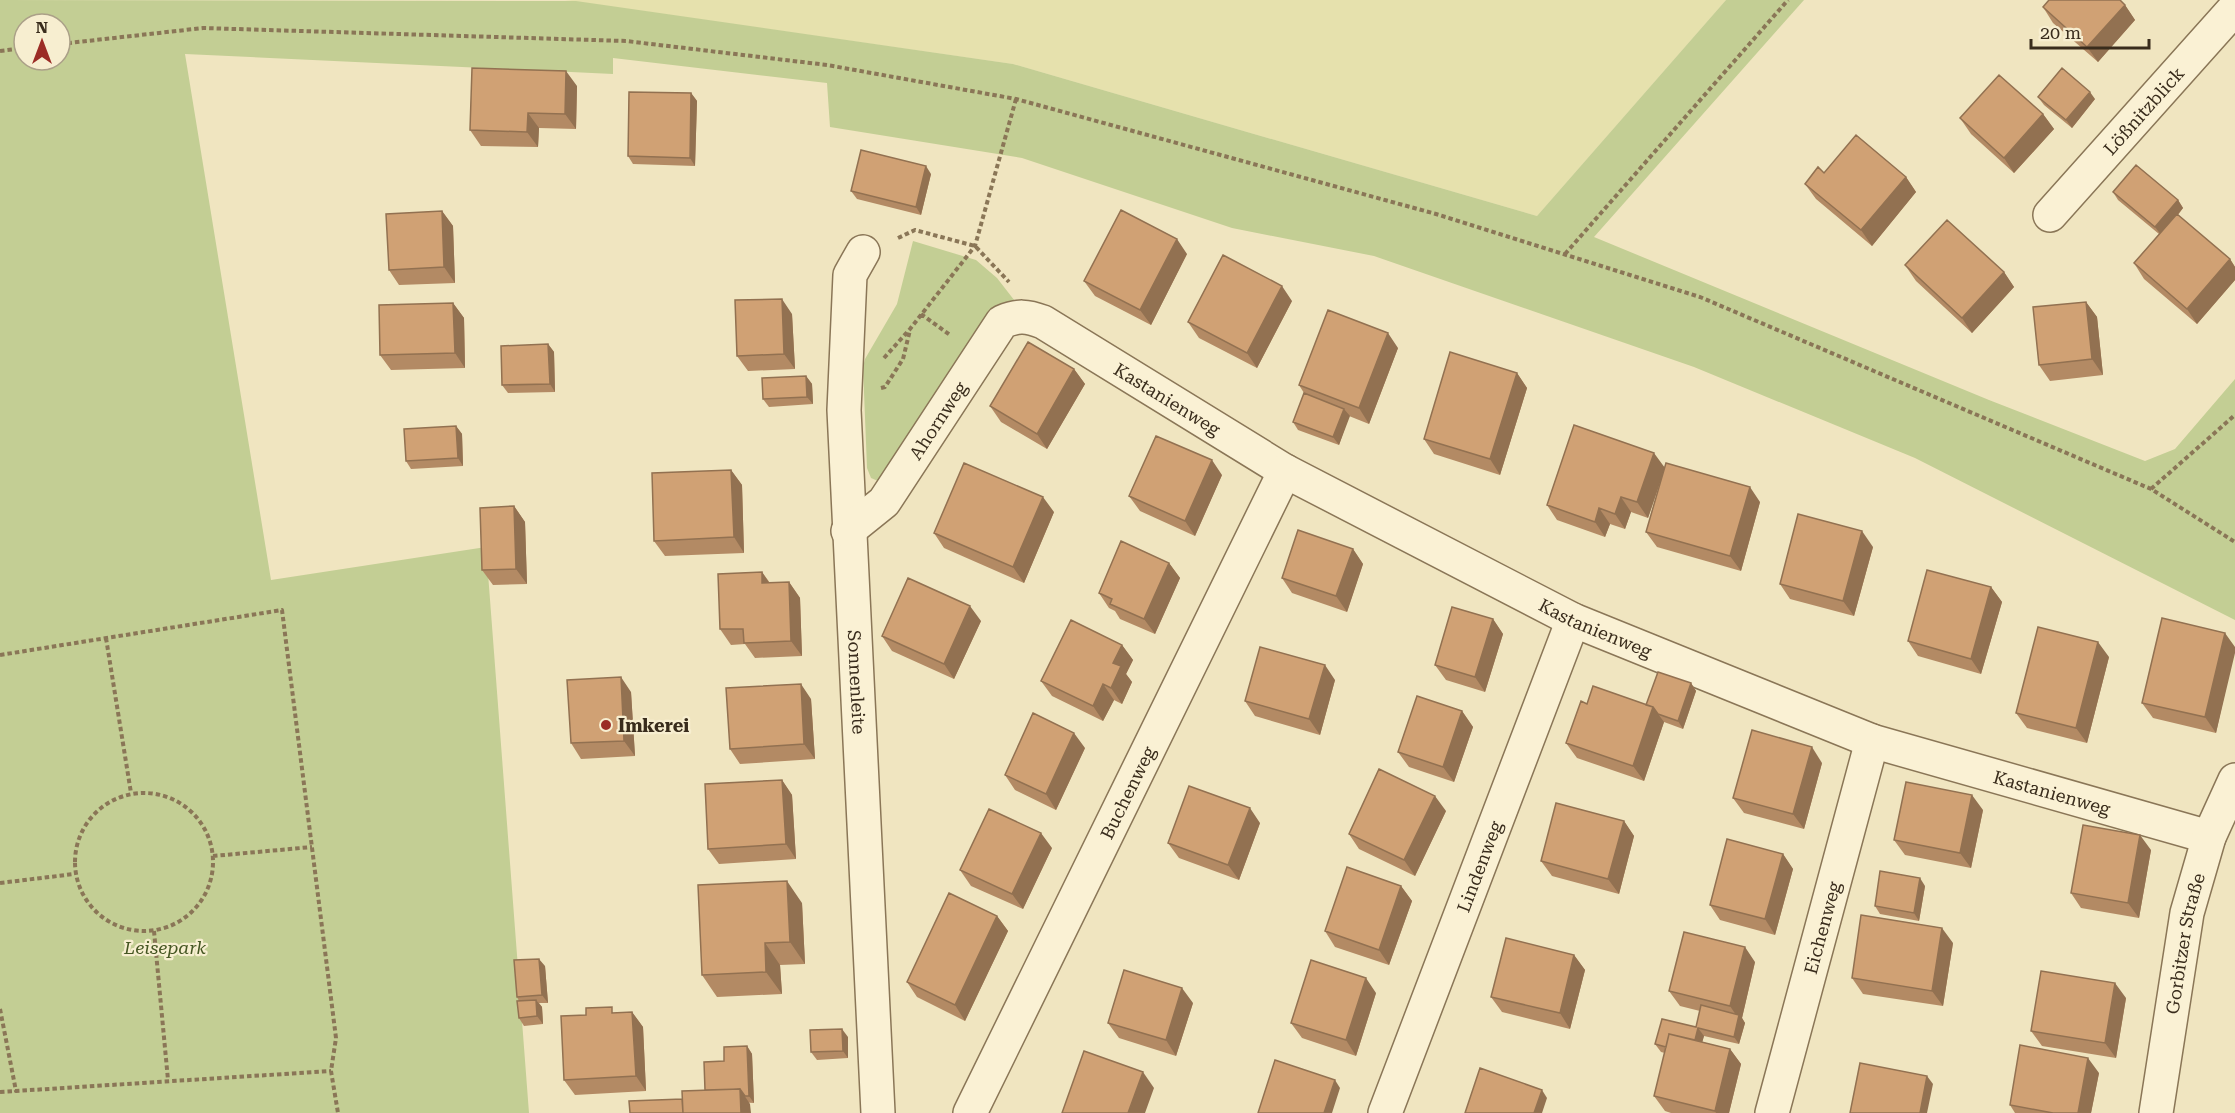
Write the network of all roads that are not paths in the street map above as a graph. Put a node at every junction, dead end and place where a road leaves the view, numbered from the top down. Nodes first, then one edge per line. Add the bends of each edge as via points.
1 (2235, 8) edge
2 (2049, 214) dead end
3 (863, 252) road end
4 (1027, 316) joint
5 (1285, 471) junction
6 (848, 531) junction
7 (1573, 620) junction
8 (1872, 741) junction
9 (2235, 780) edge
10 (2208, 837) junction
11 (878, 1113) edge
12 (970, 1113) edge
13 (1385, 1113) edge
14 (1772, 1113) edge
15 (2156, 1113) edge

1 - 2 street, Lößnitzblick
3 - 6 street, Sonnenleite via 850,275 844,410
4 - 5 street, Kastanienweg via 1043,322
4 - 6 street, Ahornweg via 1002,322 884,502
5 - 7 street, Kastanienweg
5 - 12 street, Buchenweg
6 - 11 street, Sonnenleite
7 - 8 street, Kastanienweg
7 - 13 street, Lindenweg
8 - 10 street, Kastanienweg
8 - 14 street, Eichenweg
9 - 10 street, Gorbitzer Straße
10 - 15 street, Gorbitzer Straße via 2187,913

